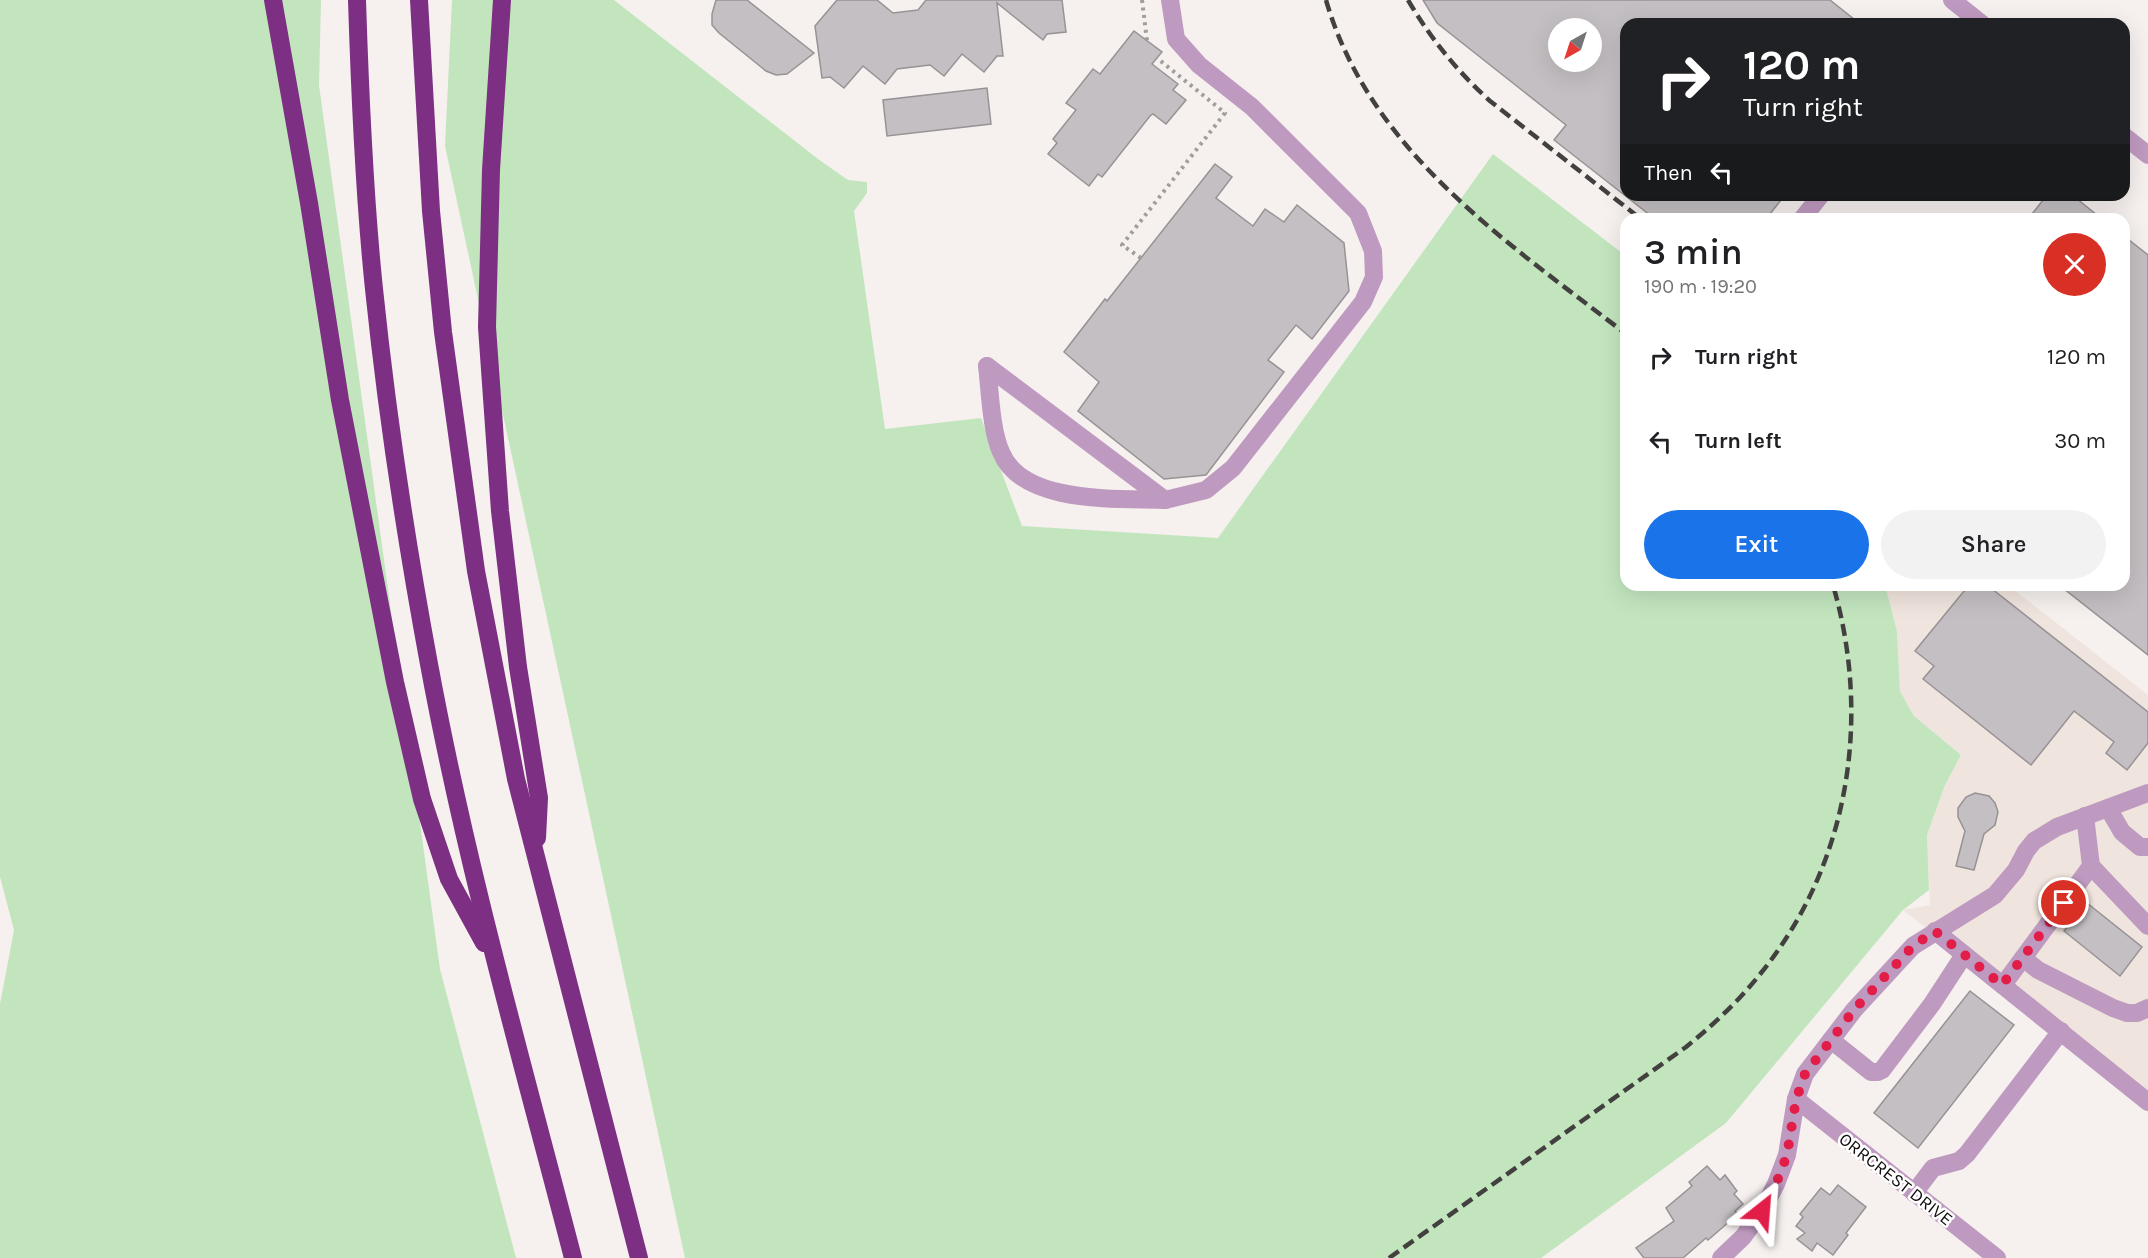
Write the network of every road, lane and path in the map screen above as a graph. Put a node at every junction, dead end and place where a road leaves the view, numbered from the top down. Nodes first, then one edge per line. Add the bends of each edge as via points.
1 (273, 0) edge
2 (357, 0) edge
3 (419, 0) edge
4 (502, 0) edge
5 (1142, 0) edge
6 (1170, 0) edge
7 (1952, 0) edge
8 (1962, 18) edge
9 (1147, 41) dead end
10 (1157, 58) dead end
11 (2130, 141) edge
12 (2148, 155) edge
13 (1816, 201) edge
14 (1807, 213) edge
15 (1141, 258) dead end
16 (1165, 500) junction
17 (2148, 794) edge
18 (2108, 808) junction
19 (2085, 816) junction
20 (2148, 847) edge
21 (536, 857) junction
22 (2091, 866) junction
23 (2148, 926) edge
24 (1935, 931) junction
25 (1964, 955) junction
26 (2023, 958) junction
27 (495, 965) junction
28 (2002, 985) junction
29 (2148, 1008) edge
30 (2061, 1031) junction
31 (1831, 1040) junction
32 (1796, 1100) junction
33 (2148, 1102) edge
34 (1914, 1193) junction
35 (573, 1258) edge
36 (639, 1258) edge
37 (1721, 1258) edge
38 (1996, 1258) edge

1 - 27 highway via 340,400 395,682 422,799 449,879
2 - 27 highway via 360,103 374,288 399,486 429,666
3 - 21 highway via 431,211 443,332 476,572 516,779
4 - 21 highway via 491,170 488,327 500,511 518,667 539,798
5 - 9 path
6 - 16 street via 1176,39 1198,65 1252,107 1358,213 1373,251 1374,277 1363,302 1233,468 1206,490
7 - 8 street
10 - 15 path via 1225,113 1122,245
11 - 12 street
13 - 14 street
16 - 16 street via 1140,481 987,366 1001,454 1016,473 1035,486 1083,497
17 - 18 street
18 - 19 street
18 - 20 street via 2122,832 2140,847
19 - 22 street
19 - 24 street via 2034,841 1995,895
21 - 36 highway
22 - 23 street
22 - 26 street
24 - 25 street
24 - 31 street via 1913,946
25 - 28 street
25 - 31 street via 1882,1070 1871,1072
26 - 28 street
26 - 29 street via 2038,970 2113,1008 2137,1013
27 - 35 highway
28 - 30 street
30 - 33 street
30 - 34 street via 1966,1155 1959,1161 1933,1168
31 - 32 street via 1805,1074
32 - 34 street, ORRCREST DRIVE
32 - 37 street via 1787,1155 1776,1184 1743,1237
34 - 38 street, ORRCREST DRIVE

